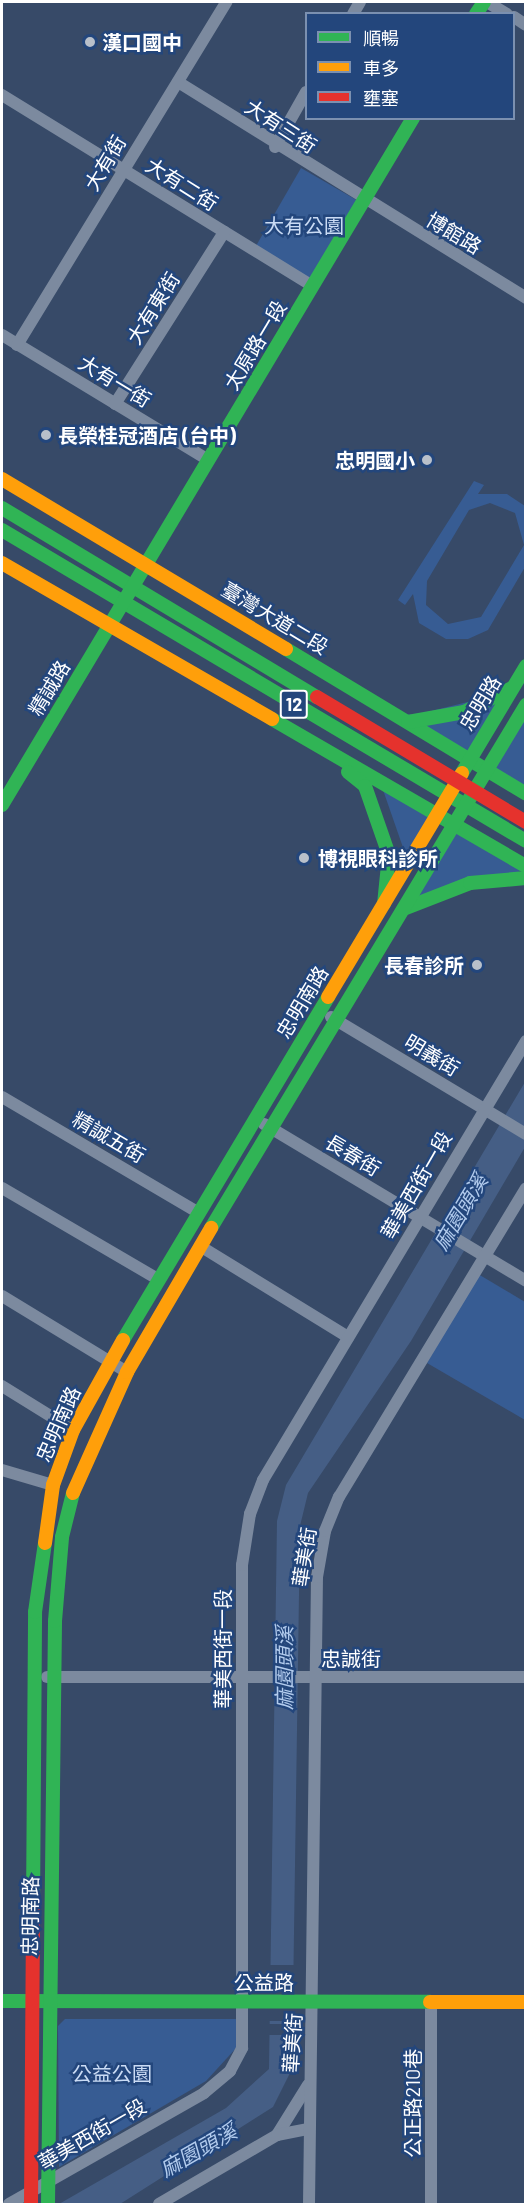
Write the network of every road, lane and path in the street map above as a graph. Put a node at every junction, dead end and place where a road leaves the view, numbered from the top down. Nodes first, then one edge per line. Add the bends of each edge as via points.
1 (226, 2) edge
2 (485, 2) edge
3 (503, 12) edge
4 (178, 82) junction
5 (305, 94) edge
6 (2, 95) edge
7 (412, 120) edge
8 (275, 147) junction
9 (123, 170) junction
10 (364, 201) junction
11 (224, 232) junction
12 (313, 286) junction
13 (525, 298) edge
14 (2, 335) edge
15 (17, 345) junction
16 (115, 404) junction
17 (208, 460) junction
18 (2, 479) edge
19 (2, 508) edge
20 (2, 530) edge
21 (2, 563) edge
22 (146, 564) junction
23 (129, 593) junction
24 (109, 625) junction
25 (525, 666) edge
26 (512, 688) junction
27 (525, 705) edge
28 (408, 722) junction
29 (315, 743) junction
30 (469, 760) junction
31 (486, 770) junction
32 (457, 781) junction
33 (474, 790) junction
34 (5, 791) edge
35 (448, 794) junction
36 (525, 794) edge
37 (466, 804) junction
38 (2, 805) edge
39 (436, 816) junction
40 (525, 822) edge
41 (454, 825) junction
42 (525, 841) edge
43 (525, 866) edge
44 (525, 878) edge
45 (384, 904) junction
46 (406, 908) junction
47 (320, 1010) junction
48 (337, 1020) junction
49 (525, 1041) edge
50 (2, 1097) edge
51 (483, 1108) junction
52 (254, 1119) junction
53 (271, 1128) junction
54 (525, 1134) edge
55 (2, 1188) edge
56 (525, 1188) edge
57 (197, 1212) junction
58 (423, 1219) junction
59 (200, 1246) junction
60 (480, 1254) junction
61 (158, 1279) junction
62 (525, 1281) edge
63 (2, 1296) edge
64 (348, 1337) junction
65 (110, 1362) junction
66 (126, 1372) junction
67 (2, 1386) edge
68 (72, 1430) junction
69 (2, 1470) edge
70 (53, 1485) junction
71 (33, 1677) junction
72 (53, 1677) junction
73 (247, 1677) junction
74 (314, 1677) junction
75 (525, 1677) edge
76 (2, 2001) edge
77 (31, 2001) junction
78 (49, 2002) junction
79 (249, 2002) junction
80 (311, 2002) junction
81 (431, 2002) junction
82 (525, 2002) edge
83 (308, 2084) junction
84 (308, 2129) junction
85 (277, 2135) junction
86 (48, 2182) junction
87 (31, 2198) edge
88 (9, 2205) edge
89 (48, 2205) edge
90 (159, 2205) edge
91 (309, 2205) edge
92 (431, 2205) edge

1 - 4 street, 大有街
2 - 3 street
4 - 8 street, 大有三街
4 - 9 street, 大有街
5 - 8 street
6 - 9 street, 大有二街
7 - 10 main road, 太原路一段
8 - 10 street, 大有三街
9 - 11 street, 大有二街
9 - 15 street, 大有街
10 - 12 main road, 太原路一段
10 - 13 street, 博館路
11 - 12 street, 大有二街
11 - 16 street, 大有東街
12 - 17 main road, 太原路一段
14 - 15 street, 大有一街
15 - 16 street, 大有一街
16 - 17 street, 大有一街
17 - 22 main road, 太原路一段
18 - 22 main road, 臺灣大道二段 / 12
19 - 23 main road, 12
20 - 23 main road, 12
21 - 24 main road, 12
22 - 23 main road, 太原路一段
22 - 28 main road, 臺灣大道二段 / 12
23 - 24 main road, 精誠路
23 - 32 main road, 12
23 - 35 main road, 12
24 - 29 main road, 12
24 - 34 main road, 精誠路
25 - 26 main road, 忠明路
26 - 28 main road via 464,712
26 - 30 main road, 忠明路
27 - 31 main road, 忠明路
28 - 30 main road, 臺灣大道二段 / 12
29 - 39 main road, 12
29 - 45 main road via 365,786 376,808 389,855
30 - 31 main road, 臺灣大道二段 / 12
30 - 32 main road, 忠明南路
31 - 33 main road, 忠明南路
31 - 36 main road, 臺灣大道二段 / 12
32 - 33 main road, 12
32 - 35 main road, 忠明南路
33 - 37 main road, 忠明南路
33 - 40 main road, 12
34 - 38 main road, 精誠路
35 - 37 main road, 12
35 - 39 main road, 忠明南路
37 - 41 main road, 忠明南路
37 - 42 main road, 12
39 - 41 main road, 12
39 - 45 main road, 忠明南路
41 - 43 main road, 12
41 - 46 main road, 忠明南路
44 - 46 main road via 470,883
45 - 47 main road, 忠明南路
46 - 48 main road, 忠明南路
47 - 48 street, 明義街
47 - 52 main road, 忠明南路
48 - 51 street, 明義街
48 - 53 main road, 忠明南路
49 - 51 street, 華美西街一段
50 - 57 street, 精誠五街
51 - 54 street, 明義街
51 - 58 street, 華美西街一段
52 - 53 street, 長春街
52 - 57 main road, 忠明南路
53 - 58 street, 長春街
53 - 59 main road, 忠明南路
55 - 61 street
56 - 60 street, 華美街
57 - 61 main road, 忠明南路
58 - 60 street, 長春街
58 - 64 street, 華美西街一段
59 - 64 street
59 - 66 main road, 忠明南路
60 - 62 street, 長春街
60 - 74 street, 華美街 via 339,1497 325,1531 317,1577
61 - 65 main road, 忠明南路
63 - 65 street
64 - 73 street, 華美西街一段 via 263,1480 250,1514 242,1565
65 - 66 street
65 - 68 main road, 忠明南路
66 - 72 main road, 忠明南路 via 90,1442 69,1502 57,1566
67 - 68 street
68 - 70 main road, 忠明南路
69 - 70 street
70 - 71 main road, 忠明南路 via 38,1566
71 - 72 street, 忠誠街
71 - 77 main road, 忠明南路
72 - 73 street, 忠誠街
72 - 78 main road, 忠明南路
73 - 74 street, 忠誠街
73 - 79 street, 華美西街一段
74 - 75 street, 忠誠街
74 - 80 street, 華美街
76 - 77 main road, 公益路
77 - 78 main road, 公益路
77 - 87 main road, 忠明南路
78 - 79 main road, 公益路
78 - 86 main road, 忠明南路
79 - 80 main road, 公益路
79 - 86 street, 華美西街一段 via 242,2048 217,2083
80 - 81 main road, 公益路
80 - 83 street, 華美街
81 - 82 main road, 公益路
81 - 92 street, 公正路210巷
83 - 84 street, 華美街
83 - 85 street
84 - 85 street
84 - 91 street, 華美街
85 - 90 street
86 - 87 street, 華美西街一段
86 - 89 main road, 忠明南路
87 - 88 street, 華美西街一段

